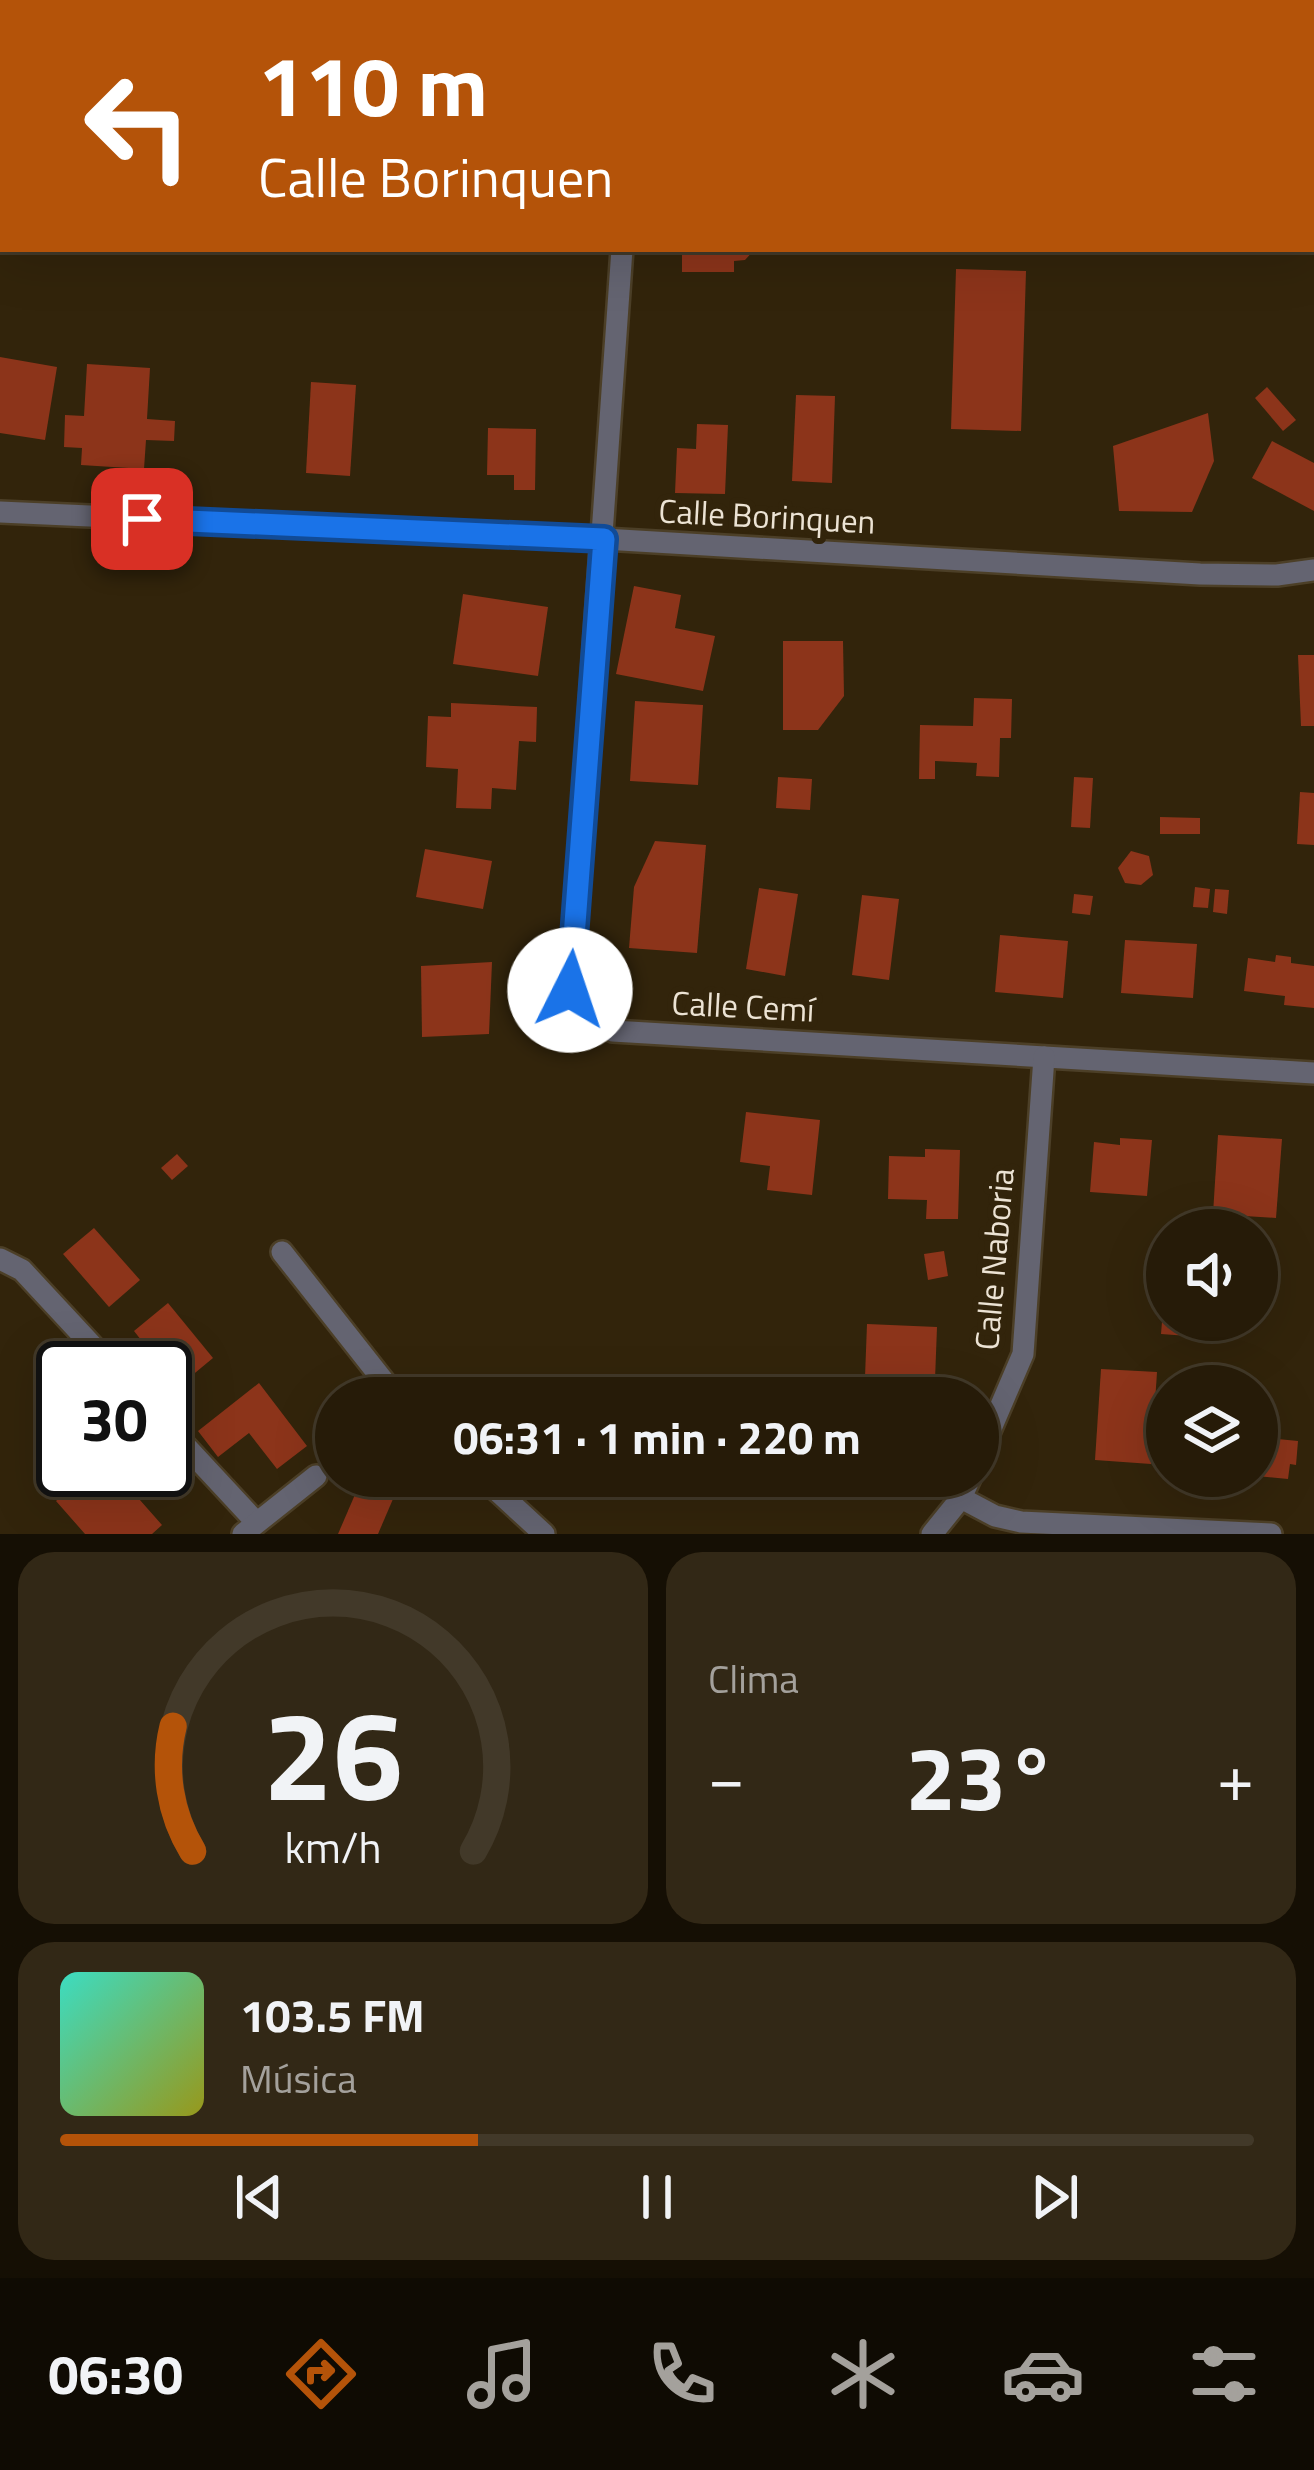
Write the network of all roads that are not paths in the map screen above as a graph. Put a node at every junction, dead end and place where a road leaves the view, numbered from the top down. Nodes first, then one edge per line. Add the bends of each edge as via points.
1 (622, 252) edge
2 (0, 512) edge
3 (604, 539) junction
4 (1314, 570) edge
5 (1044, 1057) junction
6 (1314, 1073) edge
7 (282, 1252) dead end
8 (0, 1258) edge
9 (88, 1341) edge
10 (380, 1377) edge
11 (999, 1410) edge
12 (192, 1457) edge
13 (315, 1477) edge
14 (504, 1497) edge
15 (962, 1498) joint
16 (250, 1528) edge
17 (544, 1534) edge
18 (932, 1534) edge
19 (1271, 1534) edge

1 - 3 street, Calle Cemí
2 - 3 street, Calle Borinquen
3 - 4 street, Calle Borinquen via 1200,574
3 - 5 street, Calle Cemí via 570,990 581,1015 613,1031
5 - 6 street, Calle Cemí
5 - 11 street, Calle Naboria via 1023,1354
7 - 10 street
8 - 9 street via 22,1270
12 - 16 street
13 - 16 street
14 - 17 street
15 - 18 street
15 - 19 street via 1021,1522

